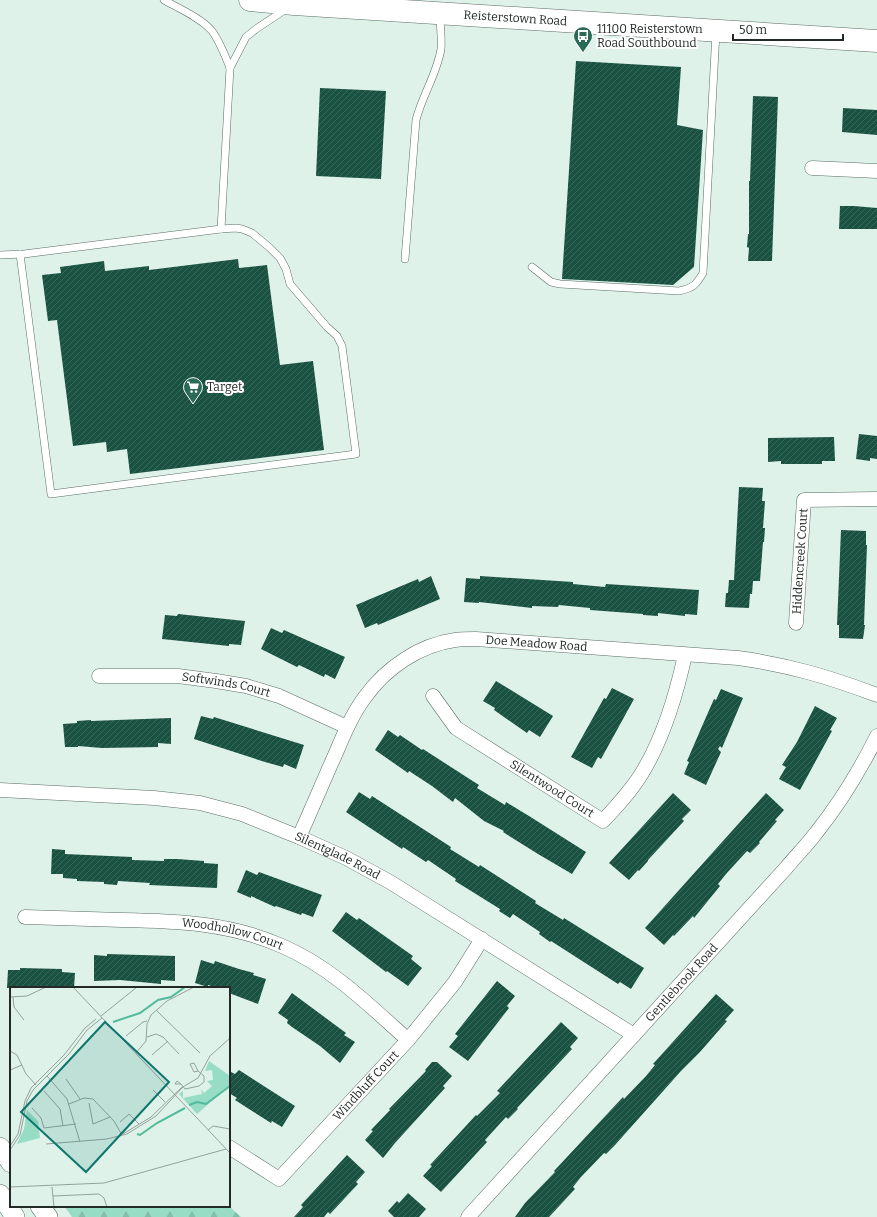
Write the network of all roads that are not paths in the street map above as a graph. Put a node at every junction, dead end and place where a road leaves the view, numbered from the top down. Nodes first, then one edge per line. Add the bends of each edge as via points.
1 (164, 0) edge
2 (250, 0) edge
3 (294, 4) junction
4 (441, 6) edge
5 (716, 30) junction
6 (877, 41) edge
7 (230, 68) junction
8 (812, 168) dead end
9 (877, 171) edge
10 (221, 229) junction
11 (20, 254) junction
12 (0, 255) edge
13 (405, 259) dead end
14 (532, 267) dead end
15 (877, 498) edge
16 (796, 623) dead end
17 (685, 655) junction
18 (99, 676) dead end
19 (433, 696) dead end
20 (877, 696) edge
21 (347, 727) junction
22 (877, 736) edge
23 (0, 790) edge
24 (300, 837) junction
25 (25, 917) dead end
26 (482, 939) junction
27 (634, 1036) junction
28 (408, 1040) junction
29 (0, 1147) edge
30 (230, 1148) edge
31 (10, 1162) edge
32 (0, 1194) edge
33 (41, 1207) edge
34 (15, 1217) edge
35 (48, 1217) edge
36 (468, 1217) edge

1 - 7 lane via 211,30
2 - 3 main road, Reisterstown Road
3 - 4 main road, Reisterstown Road
3 - 7 lane via 246,37
4 - 5 main road, Reisterstown Road
4 - 13 lane via 441,48 416,120
5 - 6 main road, Reisterstown Road
5 - 14 lane via 703,273 697,282 690,288 679,291 560,284 551,282
7 - 10 lane
8 - 9 street
10 - 11 lane
10 - 11 lane via 242,229 252,233 270,248 280,258 295,291 337,336 342,346 356,454 51,494
11 - 12 lane
15 - 16 street, Hiddencreek Court via 804,500
17 - 19 street, Silentwood Court via 669,716 654,751 625,797 603,822 456,728
17 - 20 street, Doe Meadow Road via 769,662 840,681
17 - 21 street, Doe Meadow Road via 456,639 418,651 385,674 365,697
18 - 21 street, Softwinds Court via 178,676 246,686 279,696
21 - 24 street, Doe Meadow Road
22 - 27 street, Gentlebrook Road via 865,761 817,833
23 - 24 street, Silentglade Road via 154,798 200,803 242,814
24 - 26 street, Silentglade Road via 390,882
25 - 28 street, Woodhollow Court via 179,921 256,936 283,946 346,984
26 - 27 street, Silentglade Road
26 - 28 street, Windbluff Court via 455,982
27 - 36 street, Gentlebrook Road
28 - 30 street, Windbluff Court via 279,1179
29 - 31 main road
32 - 34 main road
33 - 35 main road

